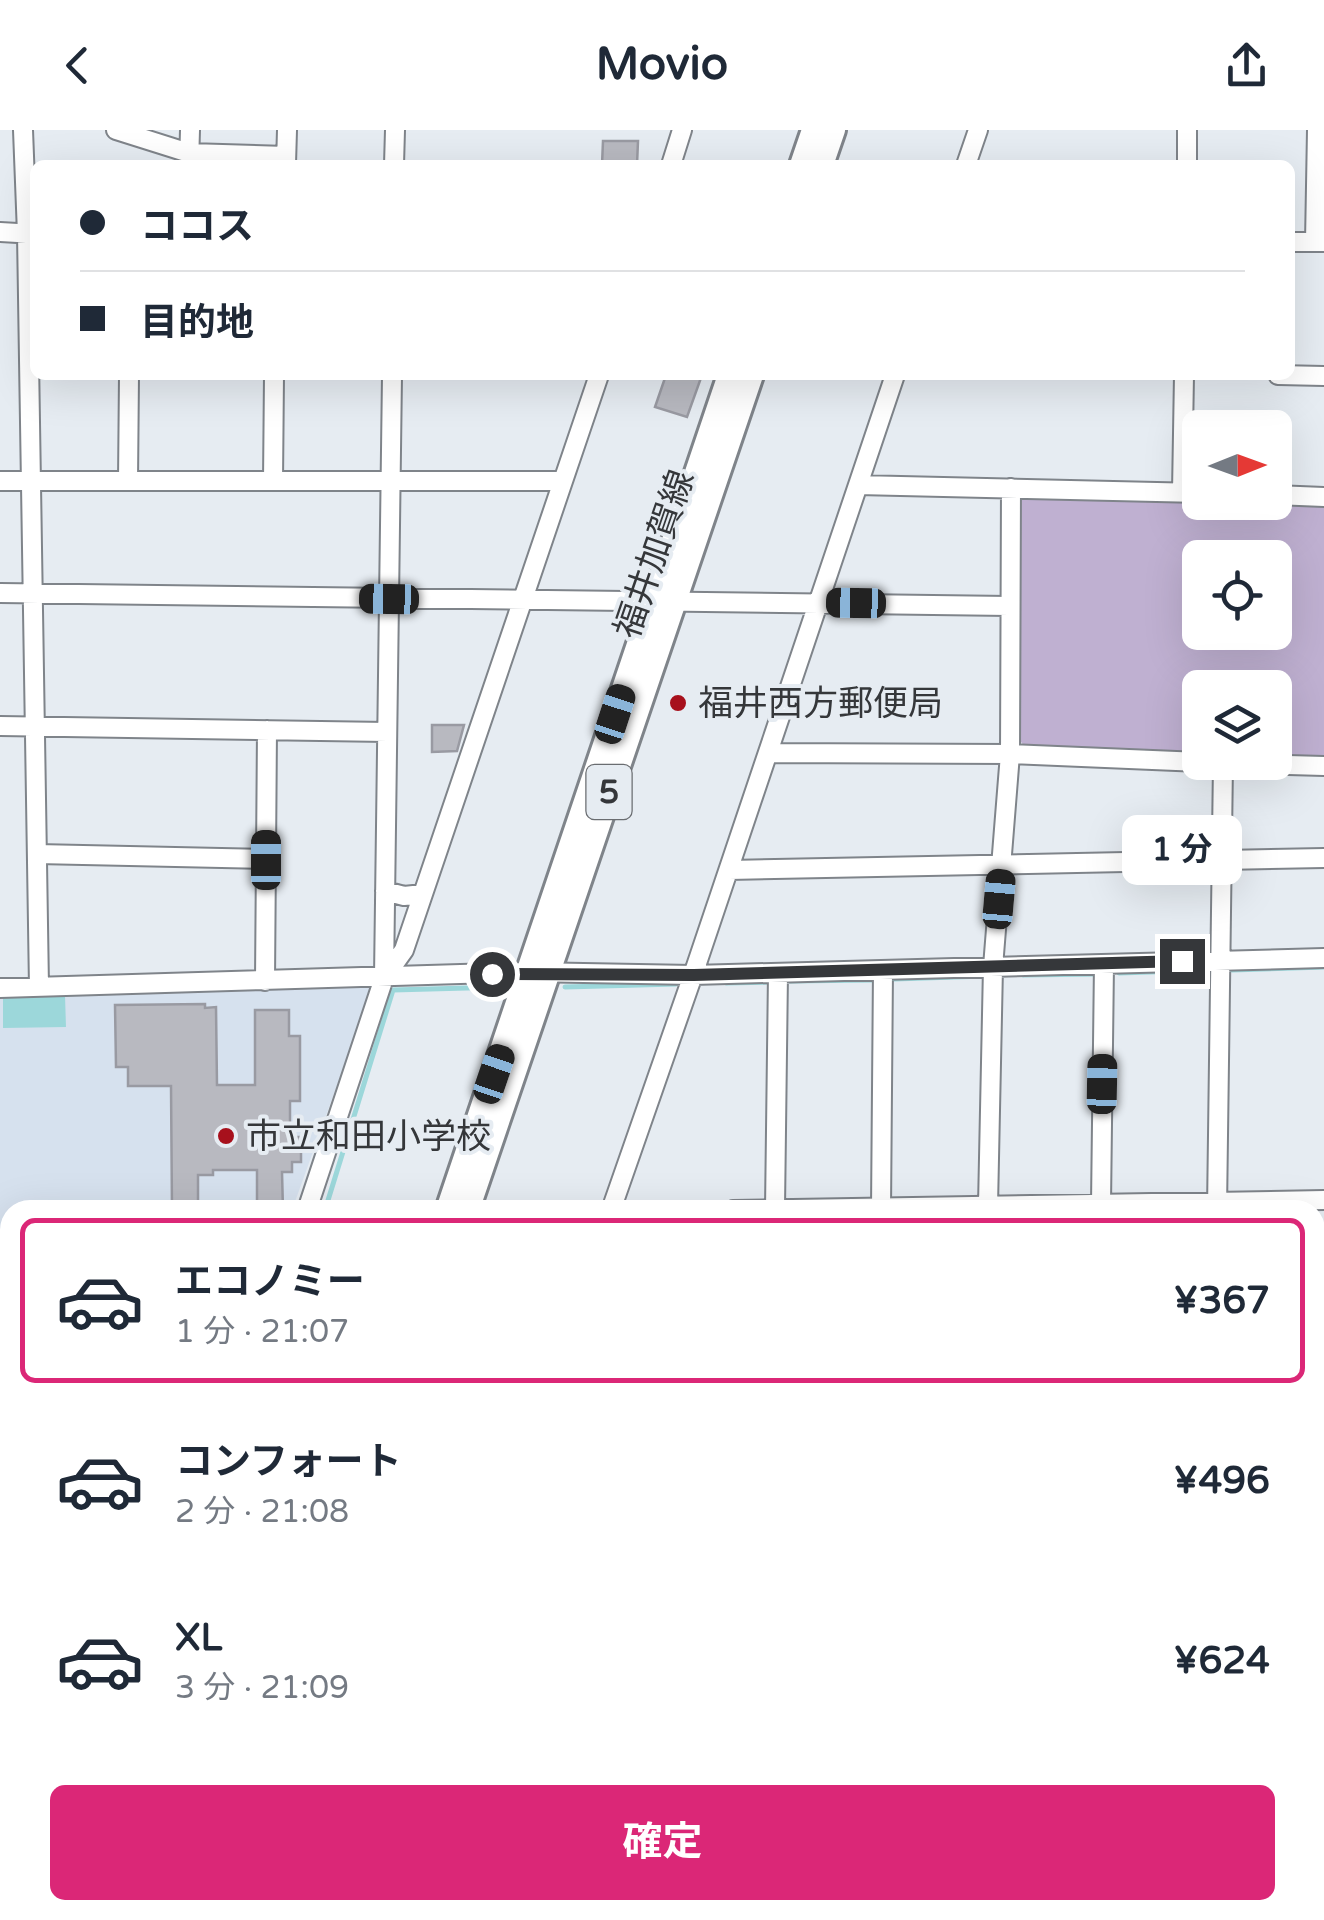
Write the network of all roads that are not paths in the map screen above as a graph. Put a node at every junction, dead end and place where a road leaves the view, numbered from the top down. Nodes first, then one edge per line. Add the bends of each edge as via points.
1 (22, 130) edge
2 (116, 130) edge
3 (190, 130) edge
4 (287, 130) edge
5 (394, 130) edge
6 (682, 130) edge
7 (813, 130) edge
8 (834, 130) edge
9 (978, 130) edge
10 (1187, 130) edge
11 (1317, 130) edge
12 (189, 159) edge
13 (238, 160) edge
14 (286, 160) edge
15 (394, 160) edge
16 (673, 160) edge
17 (803, 160) edge
18 (824, 160) edge
19 (968, 160) edge
20 (1186, 160) edge
21 (30, 222) edge
22 (0, 232) edge
23 (30, 234) edge
24 (1320, 242) edge
25 (1295, 375) edge
26 (1324, 376) edge
27 (31, 380) edge
28 (130, 380) edge
29 (274, 380) edge
30 (392, 380) edge
31 (597, 380) edge
32 (729, 380) edge
33 (750, 380) edge
34 (893, 380) edge
35 (1184, 380) edge
36 (1186, 410) edge
37 (390, 480) junction
38 (0, 481) edge
39 (31, 481) junction
40 (128, 481) junction
41 (273, 481) junction
42 (563, 481) junction
43 (858, 484) junction
44 (1011, 488) junction
45 (1182, 492) edge
46 (1292, 496) edge
47 (1324, 497) edge
48 (0, 592) edge
49 (33, 593) junction
50 (389, 599) junction
51 (524, 601) junction
52 (818, 602) junction
53 (663, 604) junction
54 (1009, 606) junction
55 (0, 726) edge
56 (35, 727) junction
57 (267, 730) junction
58 (387, 732) junction
59 (768, 753) junction
60 (1010, 754) junction
61 (1182, 761) edge
62 (1292, 765) edge
63 (1324, 766) edge
64 (1222, 780) edge
65 (37, 854) junction
66 (1324, 858) edge
67 (1222, 859) junction
68 (266, 860) junction
69 (1002, 865) junction
70 (729, 870) junction
71 (385, 892) junction
72 (423, 894) junction
73 (1324, 958) edge
74 (1220, 960) junction
75 (1104, 964) junction
76 (994, 967) junction
77 (883, 970) junction
78 (538, 972) junction
79 (778, 973) junction
80 (694, 975) junction
81 (384, 978) junction
82 (266, 981) junction
83 (39, 987) junction
84 (0, 988) edge
85 (310, 1200) edge
86 (451, 1200) edge
87 (471, 1200) edge
88 (615, 1200) edge
89 (775, 1200) edge
90 (881, 1200) edge
91 (988, 1200) edge
92 (1101, 1200) edge
93 (1217, 1200) edge

1 - 21 street
2 - 12 street
3 - 12 street
4 - 14 street
5 - 15 street
6 - 16 street
7 - 17 main road
8 - 18 main road
9 - 19 street
10 - 20 street
11 - 24 street
12 - 13 street
22 - 23 street
25 - 26 street
27 - 39 street
28 - 40 street
29 - 41 street
30 - 37 street
31 - 42 street
32 - 53 main road, 福井加賀線 / 5
33 - 53 main road, 福井加賀線 / 5
34 - 43 street
35 - 36 street
37 - 41 street
37 - 42 street
37 - 50 street
38 - 39 street
39 - 40 street
39 - 49 street
40 - 41 street
42 - 51 street
43 - 44 street
43 - 52 street
44 - 45 street
44 - 54 street
46 - 47 street
48 - 49 street
49 - 50 street
49 - 56 street
50 - 51 street
50 - 58 street
51 - 53 street
51 - 72 street
52 - 53 street
52 - 54 street
52 - 59 street
53 - 78 main road, 福井加賀線 / 5
54 - 60 street
55 - 56 street
56 - 57 street
56 - 65 street
57 - 58 street
57 - 68 street
58 - 71 street
59 - 60 street
59 - 70 street
60 - 61 street
60 - 69 street
62 - 63 street
64 - 67 street
65 - 68 street
65 - 83 street
66 - 67 street
67 - 69 street
67 - 74 street
68 - 82 street
69 - 70 street
69 - 76 street
70 - 80 street
71 - 72 street
71 - 81 street
72 - 81 street via 404,950
73 - 74 street
74 - 75 street
74 - 93 street
75 - 76 street
75 - 92 street
76 - 77 street
76 - 91 street
77 - 79 street
77 - 90 street
78 - 80 street
78 - 81 street
78 - 86 main road, 福井加賀線 / 5
78 - 87 main road, 福井加賀線 / 5
79 - 80 street
79 - 89 street
80 - 88 street
81 - 82 street
81 - 85 street
82 - 83 street
83 - 84 street

